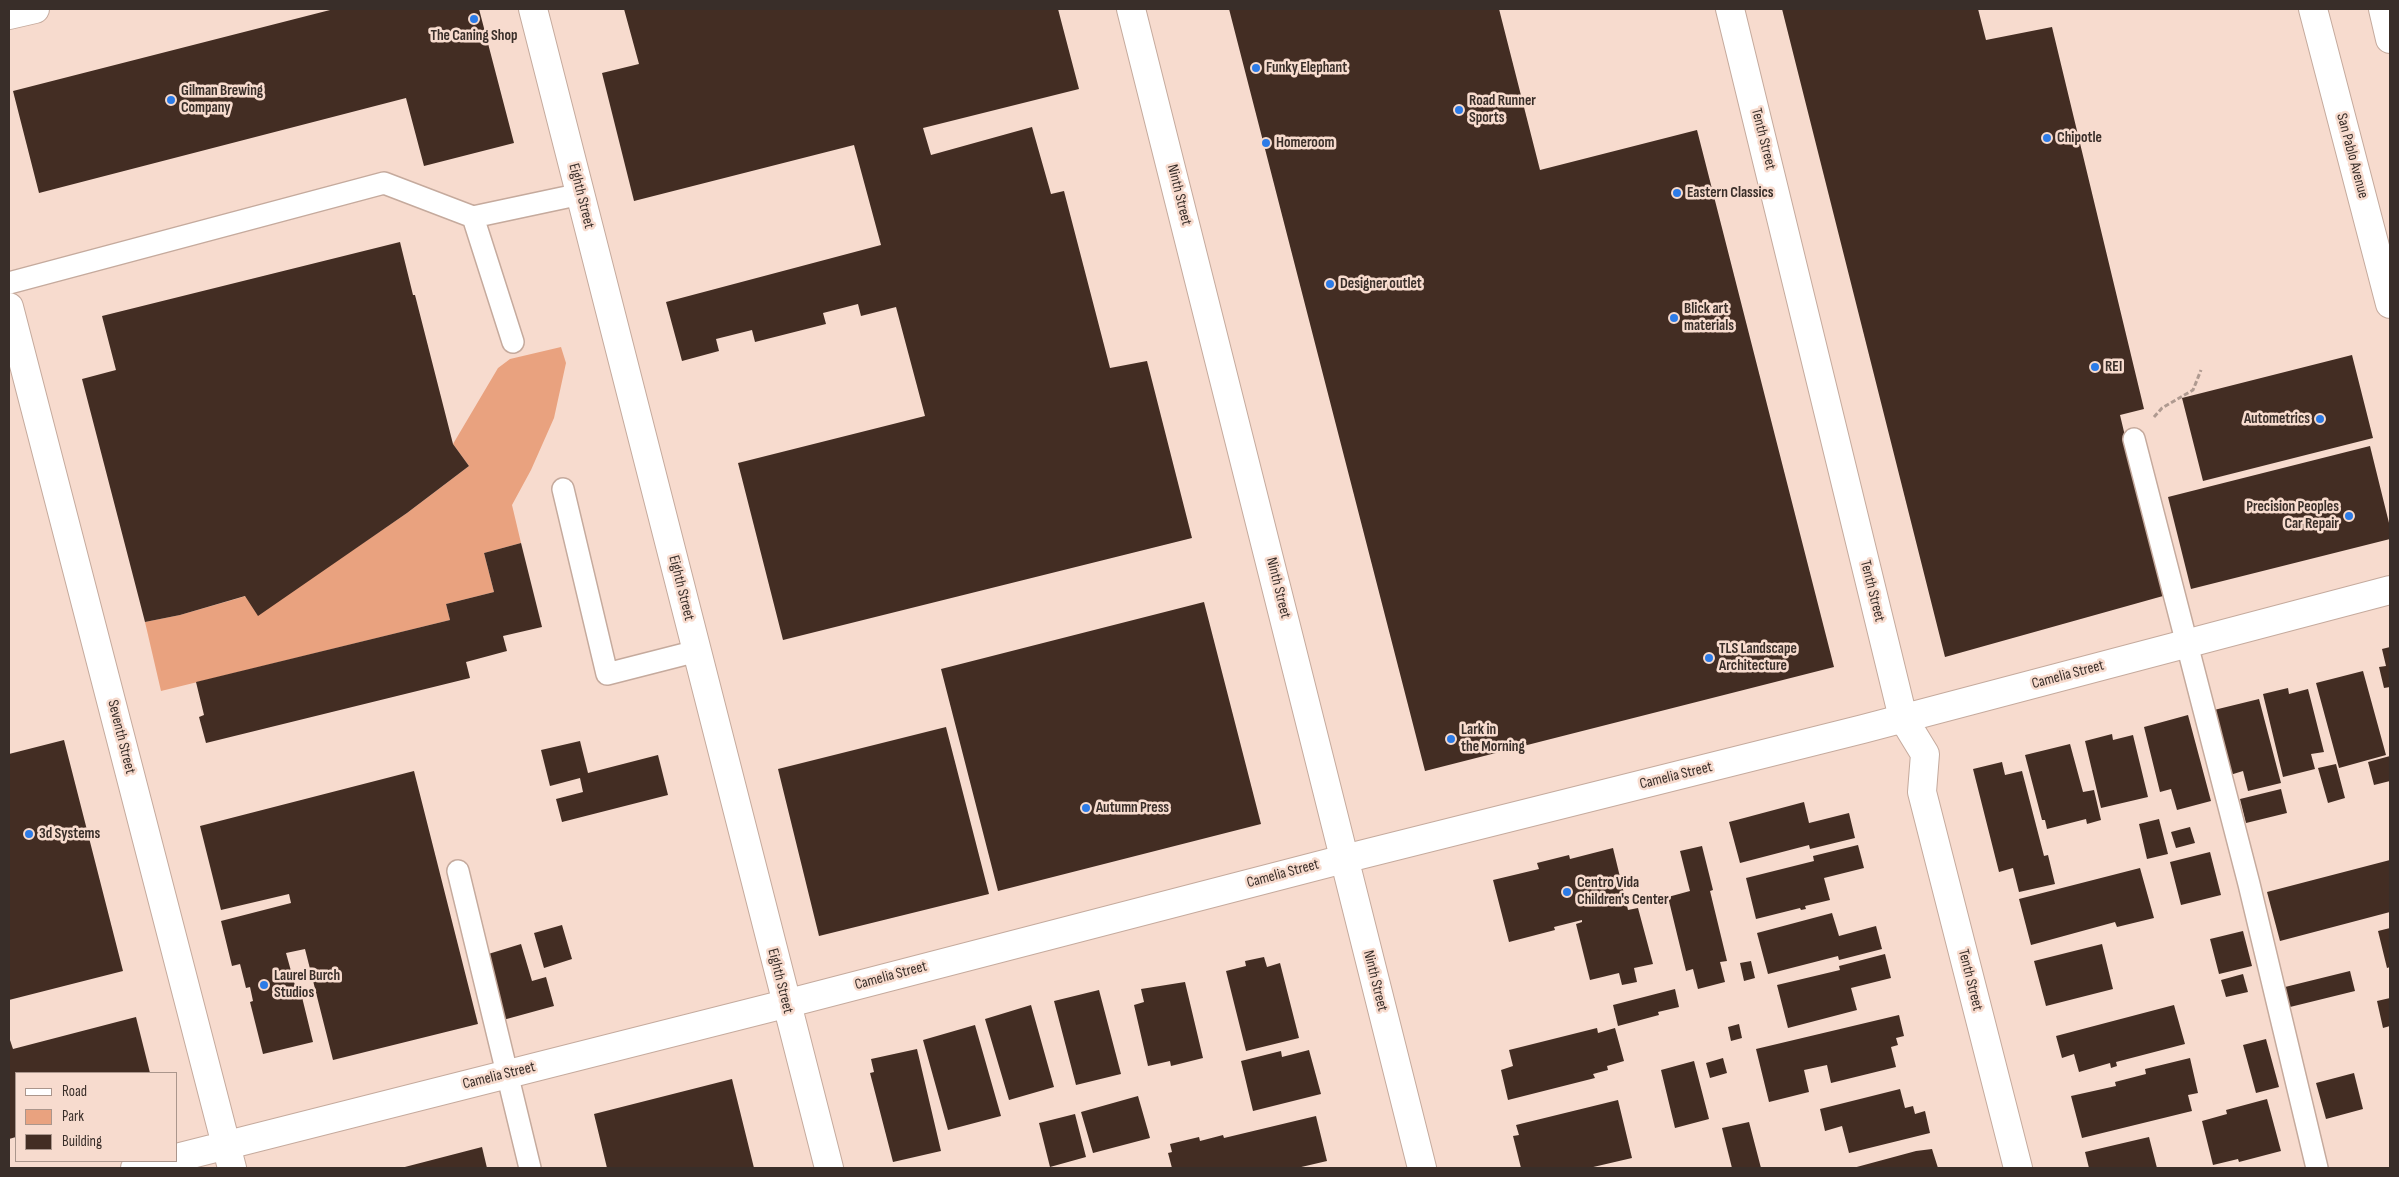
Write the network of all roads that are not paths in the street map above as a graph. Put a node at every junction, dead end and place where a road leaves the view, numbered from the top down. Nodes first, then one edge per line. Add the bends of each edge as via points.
1 (35, 9) edge
2 (533, 9) edge
3 (1131, 9) edge
4 (1730, 9) edge
5 (2313, 9) edge
6 (2382, 9) edge
7 (9, 15) edge
8 (2390, 39) edge
9 (580, 194) junction
10 (473, 217) junction
11 (9, 284) edge
12 (2390, 304) edge
13 (9, 307) edge
14 (513, 342) dead end
15 (2134, 439) road end
16 (563, 489) dead end
17 (2390, 590) edge
18 (2187, 644) junction
19 (697, 651) junction
20 (1903, 718) junction
21 (1344, 859) junction
22 (458, 871) dead end
23 (785, 1004) junction
24 (508, 1074) junction
25 (228, 1157) edge
26 (178, 1158) edge
27 (160, 1162) edge
28 (135, 1168) edge
29 (530, 1168) edge
30 (829, 1168) edge
31 (1422, 1168) edge
32 (2018, 1168) edge
33 (2317, 1168) edge

1 - 7 street
2 - 9 street, Eighth Street
3 - 21 street, Ninth Street
4 - 20 street, Tenth Street
5 - 12 street, San Pablo Avenue
6 - 8 street
9 - 10 lane
9 - 19 street, Eighth Street
10 - 11 lane via 384,183
10 - 14 lane
13 - 25 street, Seventh Street
15 - 18 lane
16 - 19 lane via 607,674
17 - 18 street, Camelia Street
18 - 20 street, Camelia Street
18 - 33 lane
19 - 23 street, Eighth Street
20 - 21 street, Camelia Street
20 - 32 street, Tenth Street via 1925,754 1922,792
21 - 23 street, Camelia Street
21 - 31 street, Ninth Street
22 - 24 lane
23 - 24 street, Camelia Street
23 - 30 street, Eighth Street
24 - 25 street, Camelia Street
24 - 29 lane
25 - 26 street, Camelia Street
27 - 28 street

